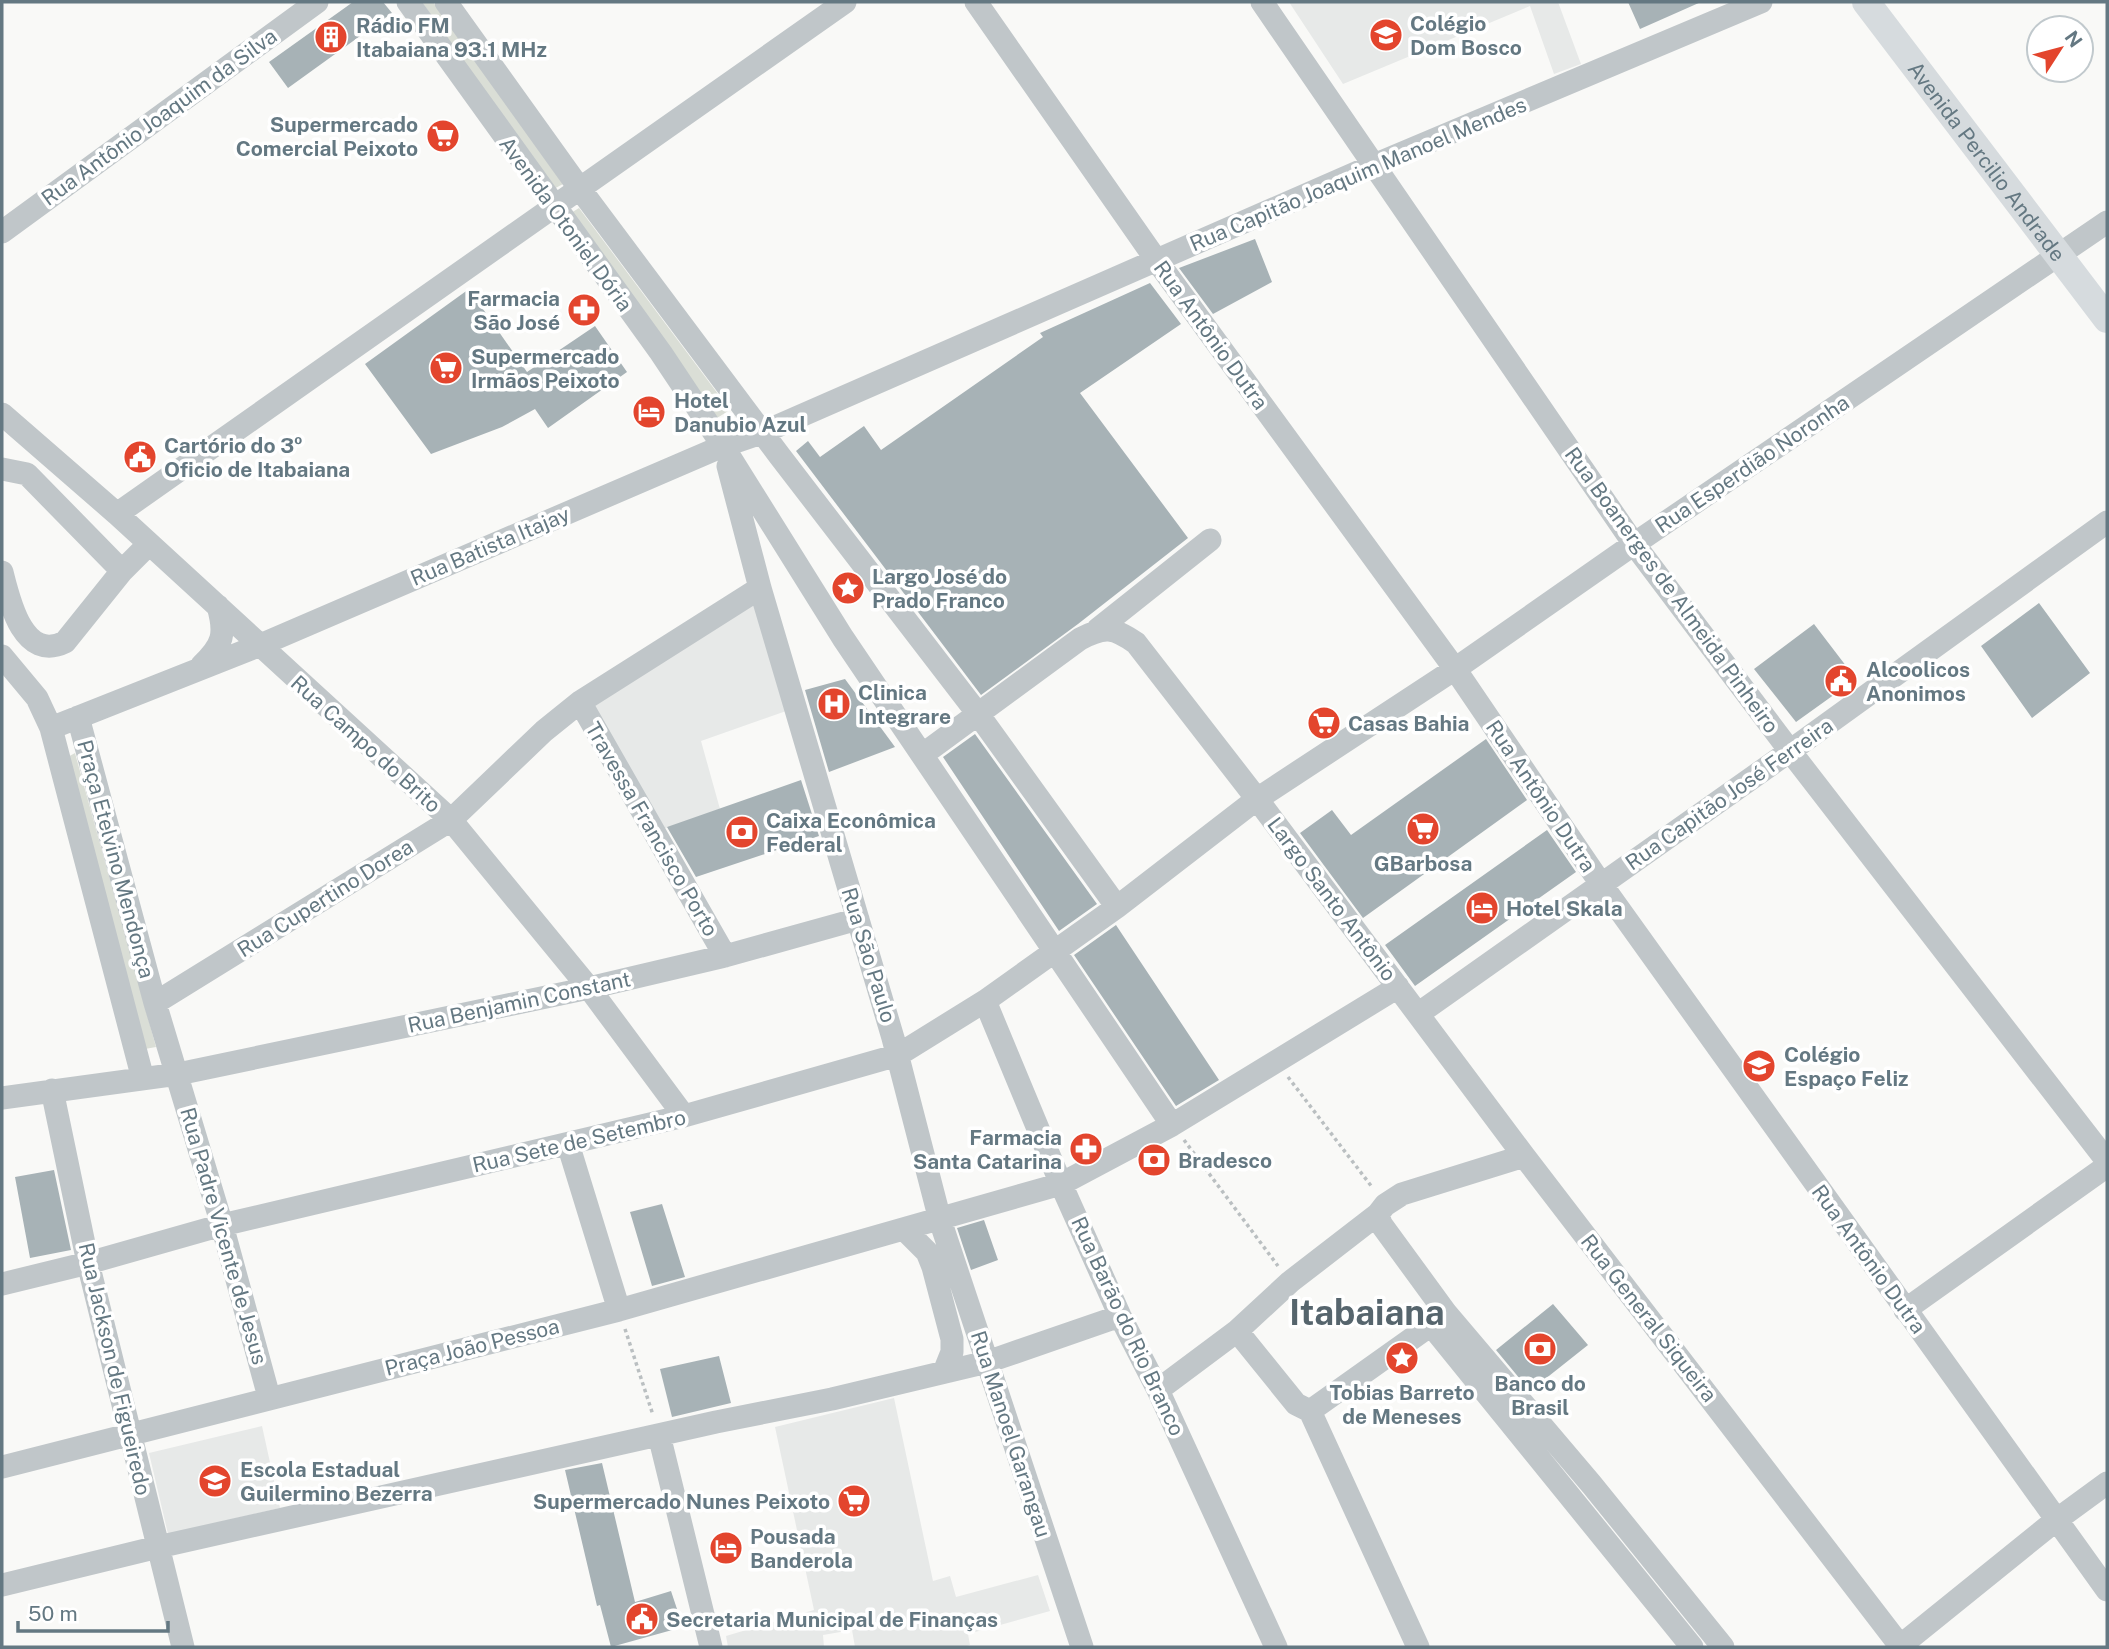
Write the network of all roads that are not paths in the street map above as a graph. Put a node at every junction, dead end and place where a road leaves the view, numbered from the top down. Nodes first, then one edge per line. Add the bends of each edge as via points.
1 (317, 2) edge
2 (408, 2) edge
3 (446, 2) edge
4 (845, 2) edge
5 (976, 2) edge
6 (1262, 2) edge
7 (1762, 2) edge
8 (1866, 2) edge
9 (1374, 165) junction
10 (580, 190) junction
11 (554, 208) junction
12 (2107, 222) edge
13 (2, 232) edge
14 (2059, 256) junction
15 (1157, 261) junction
16 (2107, 319) edge
17 (2, 414) edge
18 (764, 432) junction
19 (723, 446) junction
20 (2, 469) edge
21 (117, 514) junction
22 (2107, 522) edge
23 (1210, 540) dead end
24 (149, 544) junction
25 (1634, 544) junction
26 (122, 570) junction
27 (2, 572) edge
28 (760, 589) junction
29 (218, 606) junction
30 (1105, 629) junction
31 (258, 646) junction
32 (2, 656) edge
33 (200, 668) junction
34 (1455, 670) junction
35 (580, 702) junction
36 (978, 714) junction
37 (78, 717) junction
38 (51, 728) junction
39 (1790, 751) junction
40 (922, 755) junction
41 (1257, 799) junction
42 (450, 820) junction
43 (1601, 884) junction
44 (1117, 907) junction
45 (858, 919) junction
46 (1054, 951) junction
47 (724, 956) junction
48 (1398, 987) junction
49 (589, 988) junction
50 (985, 1002) junction
51 (155, 1003) junction
52 (1418, 1014) junction
53 (898, 1055) junction
54 (178, 1074) junction
55 (143, 1079) junction
56 (52, 1090) junction
57 (2, 1098) edge
58 (684, 1116) junction
59 (1172, 1125) junction
60 (568, 1144) junction
61 (1524, 1156) junction
62 (2107, 1163) edge
63 (1061, 1184) junction
64 (1381, 1214) junction
65 (940, 1220) junction
66 (222, 1225) junction
67 (904, 1229) junction
68 (88, 1263) junction
69 (2, 1284) edge
70 (619, 1310) junction
71 (1905, 1310) junction
72 (1438, 1313) junction
73 (1120, 1316) junction
74 (1237, 1331) junction
75 (987, 1363) junction
76 (944, 1371) junction
77 (1158, 1390) junction
78 (269, 1397) junction
79 (1303, 1408) junction
80 (129, 1433) junction
81 (659, 1435) junction
82 (2, 1467) edge
83 (2107, 1483) edge
84 (1592, 1485) junction
85 (1573, 1500) junction
86 (2055, 1521) junction
87 (1359, 1533) junction
88 (158, 1547) junction
89 (2, 1585) edge
90 (2107, 1590) edge
91 (1686, 1621) junction
92 (183, 1647) edge
93 (711, 1647) edge
94 (1083, 1647) edge
95 (1276, 1647) edge
96 (1408, 1647) edge
97 (1418, 1647) edge
98 (1692, 1647) edge
99 (1723, 1647) edge
100 (1900, 1647) edge

1 - 13 street, Rua Antônio Joaquim da Silva
2 - 11 street, Avenida Otoniel Dória
3 - 10 street, Avenida Otoniel Dória
4 - 10 street
5 - 15 street, Rua Antônio Dutra
6 - 9 street, Rua Boanerges de Almeida Pinheiro
7 - 9 street, Rua Capitão Joaquim Manoel Mendes
8 - 14 main road, Avenida Percilio Andrade
9 - 15 street, Rua Capitão Joaquim Manoel Mendes
9 - 25 street, Rua Boanerges de Almeida Pinheiro
10 - 11 street
10 - 18 street, Avenida Otoniel Dória
11 - 19 street, Avenida Otoniel Dória
11 - 21 street
12 - 14 street, Rua Esperdião Noronha
14 - 16 main road, Avenida Percilio Andrade
14 - 25 street, Rua Esperdião Noronha
15 - 18 street, Rua Capitão Joaquim Manoel Mendes
15 - 34 street, Rua Antônio Dutra
17 - 21 street, Rua Campo do Brito
18 - 19 street, Rua Batista Itajay
18 - 36 street, Avenida Otoniel Dória
19 - 28 street, Rua São Paulo
19 - 31 street, Rua Batista Itajay
19 - 40 street, Avenida Otoniel Dória
20 - 26 street via 27,474
21 - 24 street, Rua Campo do Brito
22 - 39 street, Rua Capitão José Ferreira
23 - 30 street
24 - 26 street
24 - 29 street, Rua Campo do Brito
25 - 34 street, Rua Esperdião Noronha
25 - 39 street, Rua Boanerges de Almeida Pinheiro
26 - 27 street via 57,646 39,643 20,627
28 - 35 street, Rua Cupertino Dorea
28 - 45 street, Rua São Paulo
29 - 31 street, Rua Campo do Brito
29 - 33 street via 222,640
30 - 36 street via 1080,639
30 - 41 street via 1136,643
31 - 33 street, Praça Etelvino Mendonça
31 - 42 street, Rua Campo do Brito
32 - 38 street, Praça Etelvino Mendonça via 37,698
33 - 37 street, Praça Etelvino Mendonça
34 - 41 street, Rua Esperdião Noronha
34 - 43 street, Rua Antônio Dutra
35 - 42 street, Rua Cupertino Dorea
35 - 47 street, Travessa Francisco Porto
36 - 40 street
36 - 44 street, Avenida Otoniel Dória
37 - 38 street
37 - 51 street, Praça Etelvino Mendonça
38 - 55 street, Praça Etelvino Mendonça
39 - 43 street, Rua Capitão José Ferreira
39 - 62 street, Rua Boanerges de Almeida Pinheiro
40 - 46 street, Avenida Otoniel Dória
41 - 44 street, Largo Santo Antônio
41 - 48 street, Largo Santo Antônio
42 - 49 street, Rua Campo do Brito
42 - 51 street, Rua Cupertino Dorea
43 - 52 street, Rua Capitão José Ferreira
43 - 71 street, Rua Antônio Dutra
44 - 46 street, Rua Sete de Setembro
45 - 47 street, Rua Benjamin Constant
45 - 53 street, Rua São Paulo
46 - 50 street, Rua Sete de Setembro
46 - 59 street, Avenida Otoniel Dória
47 - 49 street, Rua Benjamin Constant
48 - 52 street, Rua General Siqueira
48 - 59 street, Largo Santo Antônio
49 - 54 street, Rua Benjamin Constant
49 - 58 street, Rua Campo do Brito
50 - 53 street, Rua Sete de Setembro
50 - 63 street, Rua Barão do Rio Branco
51 - 54 street, Praça Etelvino Mendonça
52 - 61 street, Rua General Siqueira
53 - 58 street, Rua Sete de Setembro
53 - 65 street, Rua São Paulo
54 - 55 street
54 - 66 street, Rua Padre Vicente de Jesus
55 - 56 street
56 - 57 street
56 - 68 street, Rua Jackson de Figueiredo
58 - 60 street, Rua Sete de Setembro
59 - 63 street, Largo Santo Antônio
60 - 66 street, Rua Sete de Setembro
60 - 70 street
61 - 64 street via 1417,1188
61 - 100 street, Rua General Siqueira
62 - 71 street
63 - 65 street, Praça João Pessoa
63 - 73 street, Rua Barão do Rio Branco
64 - 72 street
64 - 74 street via 1290,1282
65 - 67 street, Praça João Pessoa
65 - 75 street, Rua Manoel Garangau
66 - 68 street, Rua Sete de Setembro
66 - 78 street, Rua Padre Vicente de Jesus
67 - 70 street, Praça João Pessoa
67 - 76 street via 926,1252 933,1267 952,1339
68 - 69 street, Rua Sete de Setembro
68 - 80 street, Rua Jackson de Figueiredo
70 - 78 street, Praça João Pessoa
71 - 86 street, Rua Antônio Dutra
72 - 79 street
72 - 84 street
72 - 85 street
73 - 75 street
73 - 77 street, Rua Barão do Rio Branco
74 - 77 street
74 - 79 street
75 - 76 street
75 - 94 street, Rua Manoel Garangau
76 - 81 street
77 - 95 street, Rua Barão do Rio Branco
78 - 80 street, Praça João Pessoa
79 - 87 street
80 - 82 street, Praça João Pessoa
80 - 88 street, Rua Jackson de Figueiredo
81 - 88 street
81 - 93 street
83 - 86 street
84 - 85 street
84 - 91 street
85 - 91 street
86 - 90 street, Rua Antônio Dutra
86 - 100 street
87 - 96 street via 1372,1577
87 - 97 street
88 - 89 street
88 - 92 street, Rua Jackson de Figueiredo
91 - 98 street
91 - 99 street

